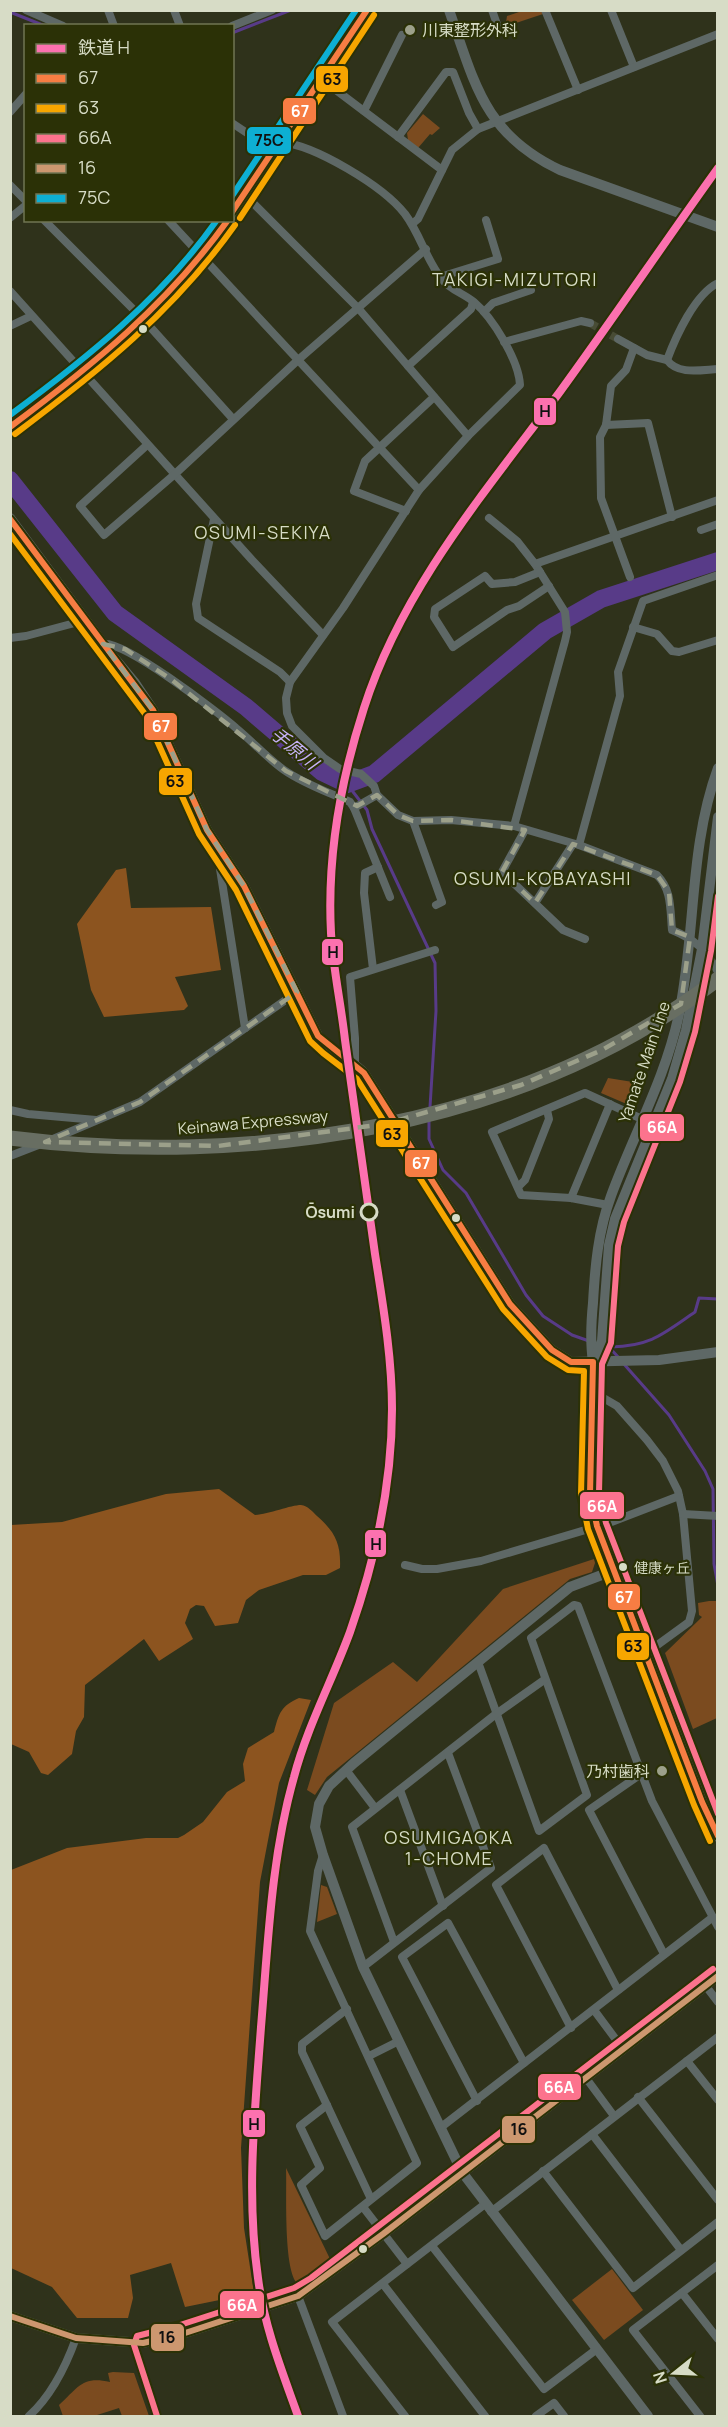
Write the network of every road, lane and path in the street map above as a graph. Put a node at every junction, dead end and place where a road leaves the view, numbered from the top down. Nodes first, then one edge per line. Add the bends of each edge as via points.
1 (26, 10) edge
2 (272, 10) edge
3 (367, 10) edge
4 (449, 10) edge
5 (492, 10) edge
6 (546, 10) edge
7 (610, 10) edge
8 (43, 14) edge
9 (60, 24) edge
10 (234, 25) edge
11 (498, 27) dead end
12 (717, 34) edge
13 (402, 35) dead end
14 (634, 67) junction
15 (320, 78) junction
16 (578, 90) junction
17 (24, 96) edge
18 (364, 111) junction
19 (10, 112) edge
20 (496, 122) junction
21 (234, 124) edge
22 (478, 129) junction
23 (398, 137) junction
24 (277, 147) junction
25 (442, 170) junction
26 (10, 185) edge
27 (244, 195) junction
28 (24, 201) edge
29 (24, 205) edge
30 (234, 210) edge
31 (10, 218) edge
32 (486, 220) dead end
33 (46, 222) edge
34 (170, 222) edge
35 (227, 222) edge
36 (412, 224) junction
37 (717, 227) edge
38 (426, 249) junction
39 (202, 256) junction
40 (440, 277) junction
41 (717, 283) edge
42 (531, 290) dead end
43 (10, 291) edge
44 (473, 302) junction
45 (358, 308) junction
46 (484, 312) junction
47 (30, 316) junction
48 (144, 320) junction
49 (590, 323) tunnel mouth
50 (10, 326) edge
51 (618, 339) tunnel mouth
52 (504, 342) junction
53 (634, 348) junction
54 (298, 360) junction
55 (667, 360) junction
56 (408, 366) junction
57 (717, 369) edge
58 (83, 372) junction
59 (434, 397) junction
60 (233, 419) junction
61 (606, 425) junction
62 (10, 427) edge
63 (468, 436) junction
64 (147, 445) junction
65 (379, 446) junction
66 (175, 474) junction
67 (419, 490) junction
68 (717, 501) edge
69 (406, 511) junction
70 (672, 517) junction
71 (10, 518) edge
72 (489, 518) dead end
73 (214, 519) junction
74 (717, 524) edge
75 (701, 530) dead end
76 (615, 536) junction
77 (537, 568) junction
78 (717, 575) edge
79 (630, 576) dead end
80 (549, 586) junction
81 (86, 620) junction
82 (633, 627) junction
83 (323, 635) junction
84 (10, 638) edge
85 (717, 640) edge
86 (103, 644) junction
87 (291, 682) junction
88 (717, 768) edge
89 (377, 795) junction
90 (356, 806) junction
91 (717, 817) edge
92 (413, 821) junction
93 (514, 826) junction
94 (525, 830) junction
95 (576, 845) junction
96 (378, 867) junction
97 (220, 869) dead end
98 (390, 897) dead end
99 (536, 903) junction
100 (436, 905) dead end
101 (690, 937) junction
102 (585, 939) dead end
103 (702, 949) junction
104 (435, 950) dead end
105 (373, 969) junction
106 (717, 972) edge
107 (717, 979) edge
108 (297, 992) junction
109 (245, 1028) junction
110 (355, 1063) junction
111 (610, 1104) junction
112 (10, 1110) edge
113 (547, 1110) junction
114 (642, 1119) junction
115 (100, 1120) junction
116 (10, 1138) edge
117 (10, 1156) edge
118 (518, 1187) junction
119 (571, 1198) junction
120 (608, 1206) junction
121 (717, 1352) edge
122 (594, 1355) junction
123 (593, 1392) junction
124 (679, 1496) junction
125 (683, 1514) junction
126 (717, 1516) edge
127 (597, 1526) junction
128 (405, 1565) dead end
129 (615, 1570) junction
130 (645, 1654) junction
131 (478, 1662) junction
132 (544, 1680) junction
133 (496, 1714) junction
134 (448, 1753) junction
135 (346, 1770) junction
136 (641, 1774) junction
137 (400, 1790) junction
138 (375, 1808) junction
139 (717, 1837) edge
140 (323, 1855) junction
141 (442, 1906) junction
142 (713, 1917) junction
143 (717, 1927) edge
144 (394, 1942) junction
145 (663, 1954) junction
146 (363, 1967) junction
147 (717, 1976) edge
148 (705, 1985) junction
149 (618, 1990) junction
150 (717, 2002) edge
151 (347, 2010) junction
152 (594, 2010) junction
153 (571, 2028) junction
154 (717, 2037) edge
155 (399, 2041) junction
156 (623, 2049) junction
157 (369, 2056) junction
158 (687, 2061) junction
159 (524, 2063) junction
160 (586, 2078) junction
161 (638, 2097) junction
162 (717, 2100) edge
163 (477, 2101) junction
164 (327, 2104) junction
165 (614, 2116) junction
166 (440, 2128) junction
167 (592, 2134) junction
168 (543, 2171) junction
169 (462, 2172) junction
170 (371, 2199) junction
171 (717, 2200) edge
172 (363, 2206) junction
173 (488, 2208) junction
174 (717, 2222) edge
175 (383, 2234) junction
176 (432, 2246) junction
177 (681, 2250) junction
178 (407, 2264) junction
179 (717, 2265) edge
180 (383, 2284) junction
181 (682, 2293) junction
182 (292, 2297) junction
183 (10, 2316) edge
184 (76, 2337) junction
185 (717, 2339) edge
186 (597, 2349) junction
187 (28, 2416) edge
188 (343, 2416) edge
189 (405, 2416) edge
190 (485, 2416) edge
191 (536, 2416) edge
192 (564, 2416) edge
193 (648, 2416) edge
194 (700, 2416) edge

1 - 8 street
2 - 10 street
3 - 15 main road
4 - 20 street via 473,79
5 - 11 street
6 - 16 street
7 - 14 street
8 - 9 street
12 - 14 street
13 - 18 street
14 - 16 street
15 - 18 street
15 - 24 main road
16 - 20 street
17 - 19 street
18 - 23 street
20 - 22 street
20 - 37 street via 517,146 560,171
21 - 24 street
22 - 23 street via 453,72 446,72
22 - 25 street via 452,150
23 - 25 street
24 - 27 main road
24 - 36 street via 292,143 339,163 385,196
25 - 36 street
26 - 28 street
27 - 30 main road
27 - 45 street
29 - 31 street
32 - 40 street via 498,259
33 - 48 street
34 - 39 street
35 - 39 main road
36 - 38 street
38 - 40 street
38 - 45 street
39 - 48 main road
39 - 54 street
40 - 44 street
41 - 55 street via 697,301
42 - 46 street via 493,303
43 - 47 street
44 - 46 street
44 - 56 street via 471,309
45 - 54 street
45 - 56 street
46 - 52 street
47 - 50 street
47 - 58 street
48 - 58 main road
48 - 60 street
49 - 52 street via 581,321
51 - 53 street
52 - 63 street via 519,373 520,385
53 - 55 street
53 - 61 street via 626,370 611,386
54 - 60 street
54 - 65 street
55 - 57 street via 686,371
56 - 59 street
58 - 62 main road
58 - 64 street
59 - 63 street
59 - 65 street
60 - 66 street
61 - 70 street via 648,423
61 - 76 street via 600,437 601,498
63 - 67 street
64 - 66 street
64 - 66 street via 80,506 104,535
65 - 67 street
65 - 69 street via 365,461 354,491
66 - 73 street
67 - 69 street
68 - 70 street
69 - 83 street
70 - 76 street
71 - 81 street
72 - 77 street via 516,541
73 - 83 street
73 - 87 street via 196,604 198,618
74 - 75 street
76 - 77 street
76 - 79 street
77 - 80 street
77 - 80 street via 515,582 492,584 485,576 435,609 434,617 453,647
78 - 82 street via 643,601
80 - 93 street via 565,612 567,632
81 - 84 street
81 - 86 street
82 - 85 street via 657,634 672,651
82 - 95 street via 618,672 620,696
83 - 87 street
86 - 90 street via 110,642 135,655 236,727 286,771
86 - 108 street via 153,710 207,830 244,886
87 - 89 street via 286,698 292,726 332,764 362,774
88 - 101 street, Yamate Main Line via 701,826
89 - 90 street
89 - 92 street via 398,815
90 - 96 street
91 - 103 street, Yamate Main Line
92 - 93 street
92 - 100 street via 442,902
93 - 94 street
94 - 95 street
94 - 99 street via 502,872
95 - 99 street
95 - 101 street via 657,875 669,892 672,930
96 - 98 street
96 - 105 street via 365,873 364,893
97 - 109 street
99 - 102 street via 563,930
101 - 103 street
101 - 114 street, Yamate Main Line via 679,1016
103 - 106 street
103 - 122 street, Yamate Main Line via 672,1079 615,1219 609,1245 602,1341
104 - 105 street
105 - 110 street via 350,977
107 - 116 highway, Keinawa Expressway via 648,1025 580,1060 500,1093 412,1118 303,1138 218,1146 101,1146
108 - 109 street
108 - 110 street via 326,1046
109 - 115 street via 140,1102
110 - 122 street via 510,1304 552,1350 571,1362
111 - 113 street via 585,1093
111 - 114 street
111 - 119 street
112 - 115 street
113 - 118 street via 549,1119 525,1180
113 - 118 street via 492,1132
114 - 120 street, Yamate Main Line
115 - 117 street
118 - 119 street via 521,1195
119 - 120 street
120 - 122 street, Yamate Main Line via 595,1260
121 - 122 street via 629,1361
122 - 123 street, Yamate Main Line
123 - 124 street via 617,1406 647,1440 663,1461
123 - 127 street, Yamate Main Line via 590,1494
124 - 125 street
124 - 127 street
125 - 126 street
125 - 130 street via 692,1611 688,1622
127 - 128 street via 481,1561 437,1569
127 - 129 street, Yamate Main Line
129 - 130 street, Yamate Main Line
129 - 131 street via 570,1587
130 - 139 street, Yamate Main Line
131 - 133 street
131 - 135 street
132 - 133 street
132 - 133 street via 587,1795 539,1831
132 - 136 street via 531,1638 574,1605 578,1606
133 - 134 street
134 - 137 street
134 - 141 street via 491,1868
135 - 138 street
135 - 140 street via 329,1786 319,1804 315,1827
136 - 142 street
136 - 145 street via 589,1810
137 - 138 street
137 - 141 street
138 - 144 street via 352,1827
140 - 146 street
140 - 151 street via 310,1931
141 - 144 street
142 - 143 street
142 - 145 street
144 - 146 street
145 - 149 street
146 - 155 street
147 - 148 street
148 - 150 street
148 - 156 street
149 - 152 street
149 - 153 street via 544,1848 496,1885
151 - 157 street
151 - 164 street via 302,2044 302,2052
152 - 153 street
152 - 156 street
153 - 159 street
154 - 158 street
155 - 157 street
155 - 166 street
156 - 160 street
157 - 170 street via 417,2163
158 - 161 street
158 - 162 street
159 - 163 street
159 - 163 street via 448,1923 402,1957
160 - 165 street
160 - 169 street
161 - 165 street
161 - 171 street
163 - 166 street
164 - 170 street
164 - 172 street via 300,2126 320,2169 301,2185 325,2236
165 - 167 street
166 - 169 street
167 - 168 street
167 - 177 street
168 - 173 street
168 - 177 street via 633,2288
169 - 173 street
169 - 175 street
170 - 172 street
172 - 175 street
173 - 176 street
173 - 186 street
174 - 177 street
175 - 178 street
175 - 182 street
176 - 178 street
176 - 186 street via 544,2389
178 - 180 street
179 - 181 street
180 - 189 street via 332,2322
180 - 190 street
181 - 185 street
181 - 194 street via 633,2330
182 - 184 street via 143,2343
182 - 188 street
183 - 184 street
184 - 187 street via 68,2362 39,2407
186 - 193 street
191 - 192 street via 554,2403

